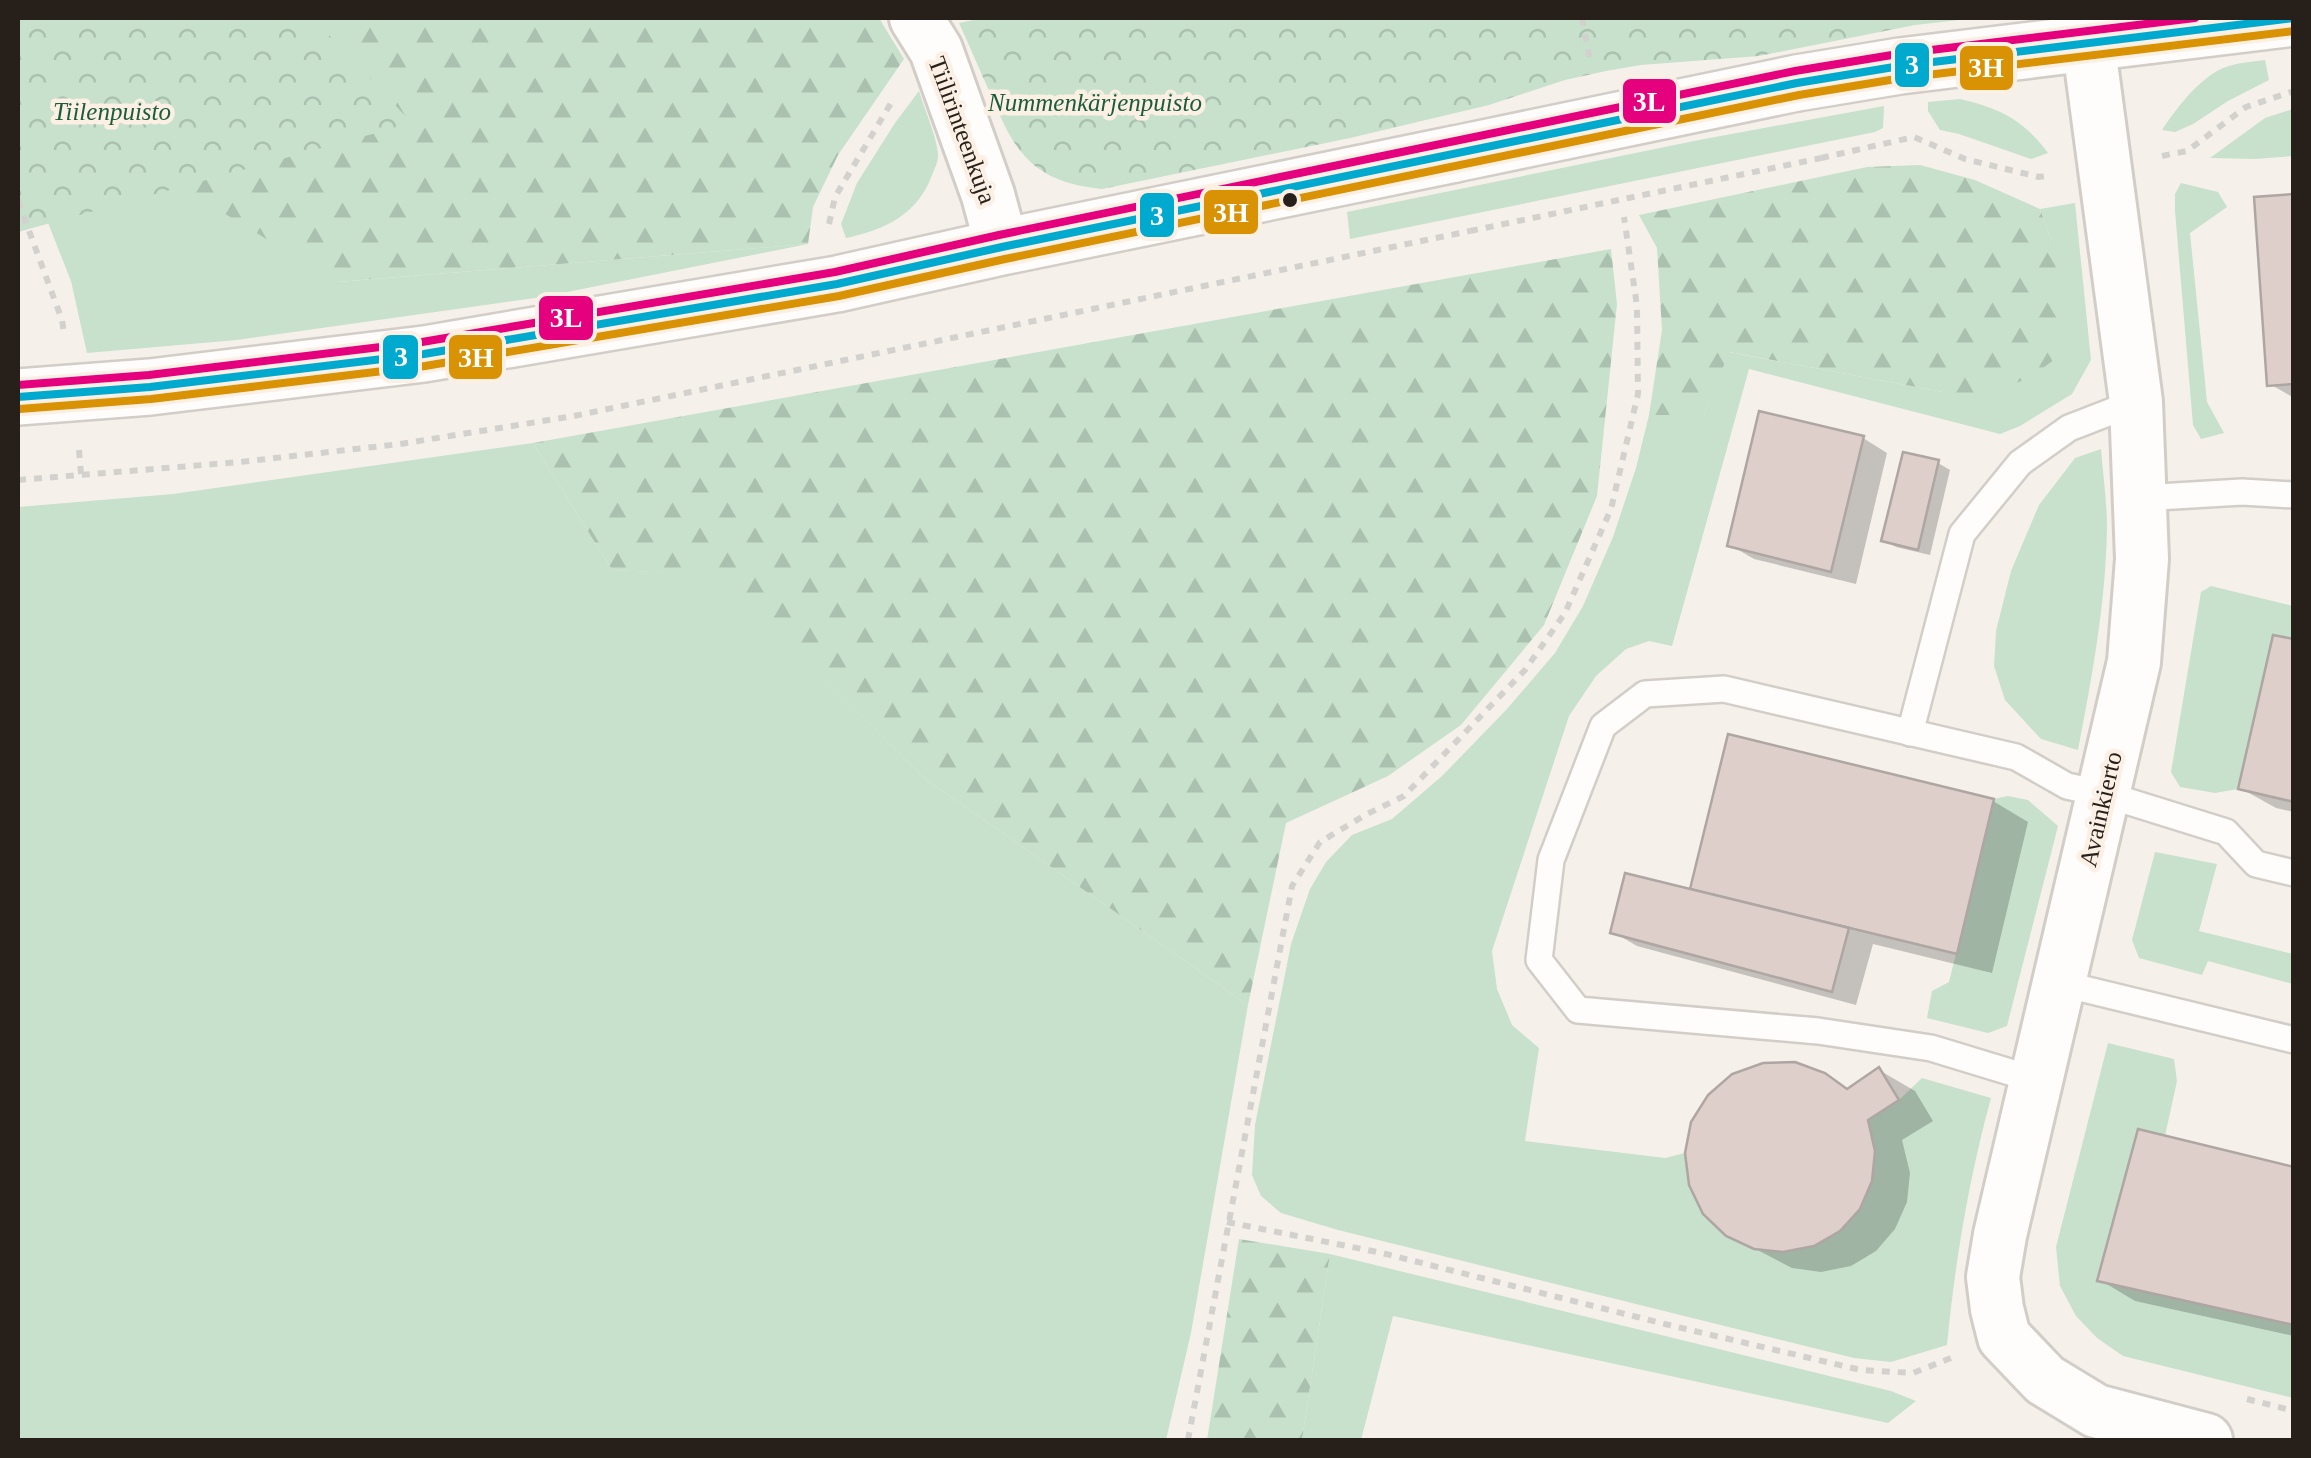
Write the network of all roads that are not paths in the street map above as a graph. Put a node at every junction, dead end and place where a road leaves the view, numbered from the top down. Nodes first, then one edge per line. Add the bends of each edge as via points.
1 (2294, 18) edge
2 (926, 34) edge
3 (2088, 42) junction
4 (1002, 246) junction
5 (18, 397) edge
6 (2136, 402) junction
7 (2294, 495) edge
8 (2141, 498) junction
9 (1910, 732) junction
10 (2104, 794) junction
11 (2294, 874) edge
12 (2059, 983) junction
13 (2294, 1040) edge
14 (2036, 1080) junction
15 (2206, 1440) edge

1 - 3 street
2 - 4 street, Tiilirinteenkuja
3 - 4 street, bridge via 1797,83
3 - 6 street, Avainkierto
4 - 5 street via 838,284 424,354
6 - 8 street, Avainkierto
6 - 9 lane via 2069,428 2020,463 1962,534
7 - 8 lane
8 - 10 street, Avainkierto via 2134,662
9 - 10 lane via 2016,757 2067,786
9 - 14 lane via 1724,689 1645,694 1603,726 1551,860 1539,960 1578,1010 1931,1048
10 - 11 lane via 2226,832 2256,864
10 - 12 street, Avainkierto
12 - 13 lane
12 - 14 street, Avainkierto
14 - 15 street, Avainkierto via 1993,1277 2004,1338 2044,1380 2096,1411

